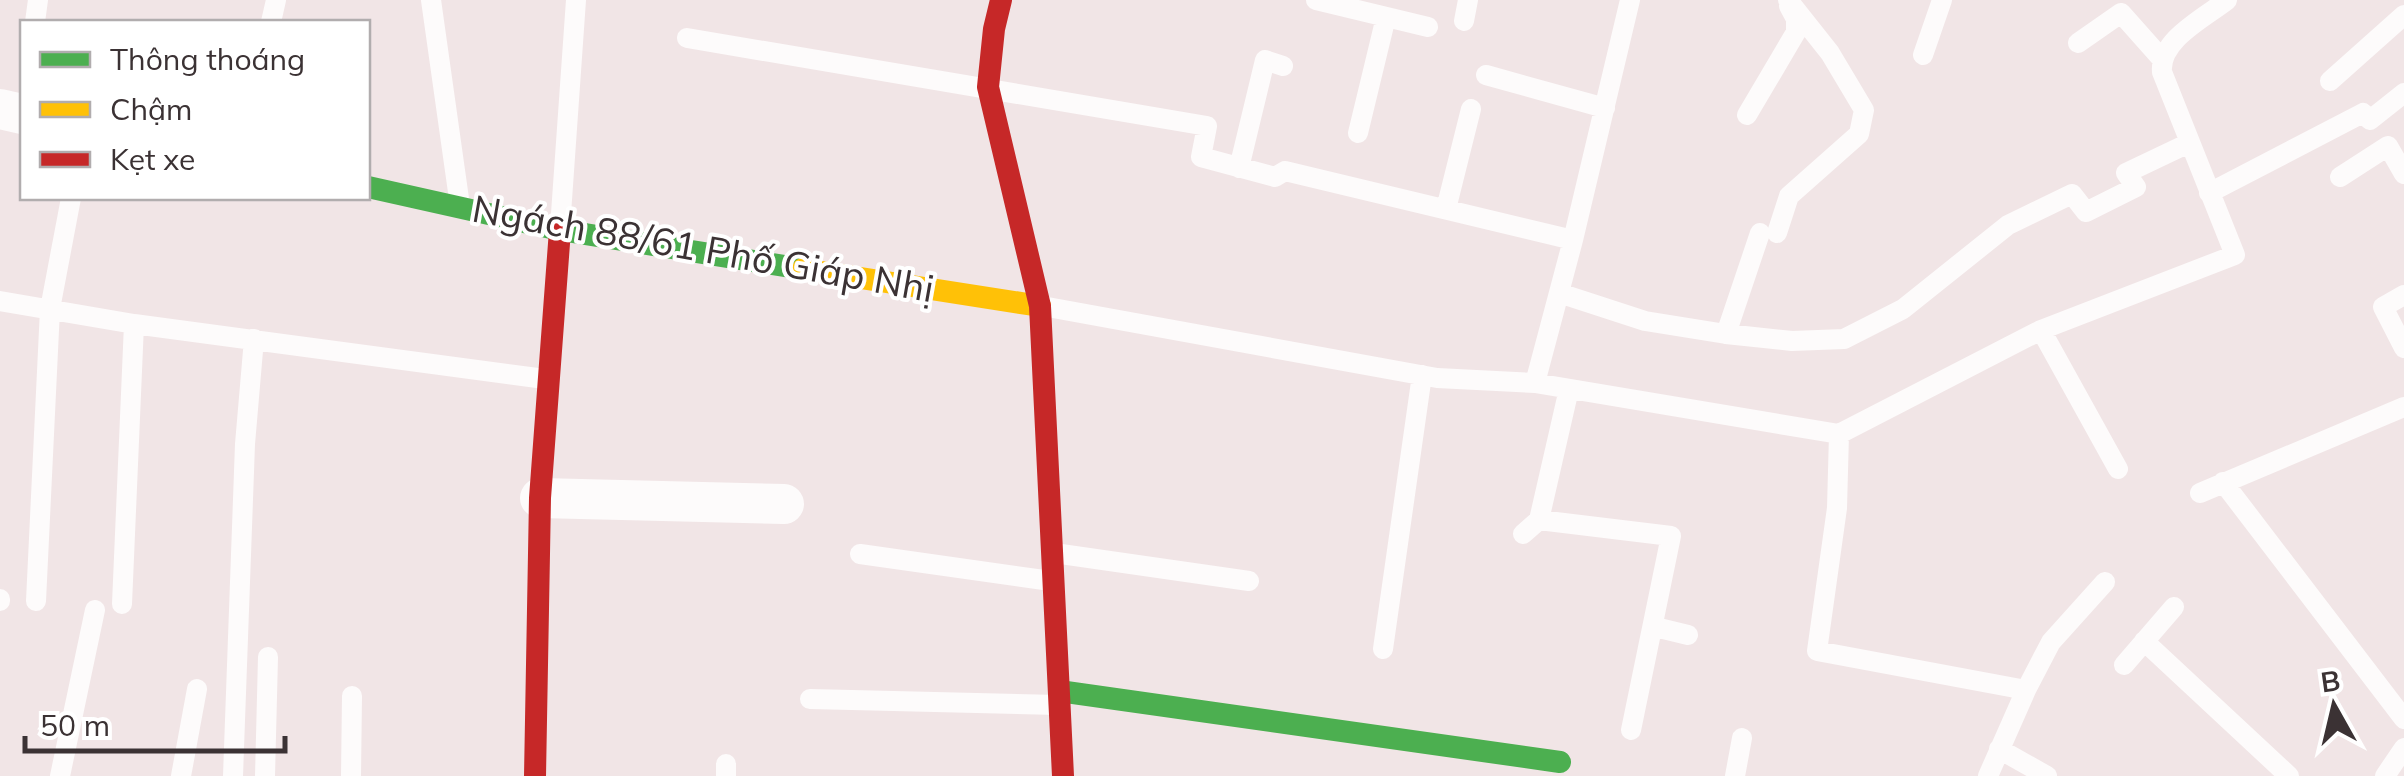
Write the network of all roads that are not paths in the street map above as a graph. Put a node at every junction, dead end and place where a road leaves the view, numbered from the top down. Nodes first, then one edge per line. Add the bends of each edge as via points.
1 (431, 0) edge
2 (576, 0) edge
3 (1001, 0) edge
4 (1316, 0) edge
5 (1630, 0) edge
6 (1786, 0) edge
7 (1942, 0) edge
8 (2227, 0) edge
9 (2404, 16) edge
10 (1386, 17) junction
11 (1428, 28) dead end
12 (687, 38) dead end
13 (2078, 43) dead end
14 (1923, 55) dead end
15 (2161, 58) junction
16 (1283, 66) dead end
17 (1486, 75) dead end
18 (2330, 81) dead end
19 (988, 87) junction
20 (2404, 94) edge
21 (1606, 108) junction
22 (1471, 110) dead end
23 (1747, 115) dead end
24 (1358, 133) dead end
25 (2189, 144) junction
26 (1239, 168) junction
27 (2404, 174) edge
28 (2340, 177) dead end
29 (370, 187) edge
30 (2209, 193) junction
31 (71, 200) edge
32 (460, 208) junction
33 (1446, 209) junction
34 (560, 230) junction
35 (1574, 240) junction
36 (1559, 293) junction
37 (2404, 295) edge
38 (0, 300) edge
39 (1040, 306) junction
40 (50, 309) junction
41 (134, 324) junction
42 (2041, 330) junction
43 (1726, 334) junction
44 (254, 339) junction
45 (2404, 348) edge
46 (1422, 375) junction
47 (546, 380) junction
48 (1535, 383) junction
49 (1569, 389) junction
50 (2404, 407) edge
51 (1839, 434) junction
52 (2118, 469) dead end
53 (2223, 482) junction
54 (2200, 494) dead end
55 (540, 498) junction
56 (784, 504) dead end
57 (1052, 552) junction
58 (860, 554) dead end
59 (1249, 581) dead end
60 (1053, 582) junction
61 (2104, 582) dead end
62 (36, 600) dead end
63 (122, 604) dead end
64 (2174, 607) dead end
65 (95, 610) dead end
66 (1654, 628) junction
67 (1688, 636) dead end
68 (2144, 642) junction
69 (1384, 649) dead end
70 (268, 657) dead end
71 (2124, 664) dead end
72 (197, 688) dead end
73 (2026, 690) junction
74 (352, 696) dead end
75 (1059, 698) junction
76 (810, 699) dead end
77 (2404, 719) edge
78 (1632, 730) dead end
79 (1742, 738) dead end
80 (2404, 748) edge
81 (1999, 749) junction
82 (1560, 762) dead end
83 (60, 776) edge
84 (182, 776) edge
85 (233, 776) edge
86 (265, 776) edge
87 (350, 776) edge
88 (535, 776) edge
89 (1063, 776) edge
90 (1736, 776) edge
91 (1988, 776) edge
92 (2047, 776) edge
93 (2289, 776) edge
94 (2385, 776) edge

1 - 32 lane
2 - 34 lane
3 - 19 street
4 - 10 lane
5 - 21 lane
6 - 23 lane via 1796,32
6 - 43 lane via 1830,53 1864,110 1859,134 1789,196
7 - 14 lane
8 - 15 lane
9 - 18 lane
10 - 11 lane
10 - 24 lane
12 - 19 lane
13 - 15 lane via 2121,14
15 - 25 lane
16 - 26 lane via 1265,60
17 - 21 lane
19 - 26 lane via 1207,126 1200,157
19 - 39 street
20 - 30 lane via 2370,120 2363,113
21 - 35 lane
22 - 33 lane
25 - 30 lane
25 - 43 lane via 2126,172 2136,187 2086,212 2072,194 2008,225 1903,309 1844,338
26 - 33 lane via 1275,178 1285,171
27 - 28 lane via 2388,146
29 - 32 street, Ngách 88/61 Phố Giáp Nhị
30 - 42 lane via 2236,255
31 - 40 lane
32 - 34 street, Ngách 88/61 Phố Giáp Nhị
33 - 35 lane
34 - 39 street, Ngách 88/61 Phố Giáp Nhị
34 - 47 street
35 - 36 lane
36 - 43 lane via 1645,321
36 - 48 lane
37 - 45 lane via 2383,307
38 - 40 lane
39 - 46 lane
39 - 57 street
40 - 41 lane
40 - 62 lane
41 - 44 lane
41 - 63 lane
42 - 51 lane
42 - 52 lane
44 - 47 lane
44 - 85 lane
46 - 48 lane
46 - 69 lane
47 - 55 street
48 - 49 lane
49 - 51 lane
49 - 66 lane via 1531,527 1670,536
50 - 53 lane
51 - 73 lane via 1837,508 1817,652
53 - 54 lane
53 - 77 lane
55 - 56 street
55 - 88 street
57 - 59 lane
57 - 60 street
58 - 60 lane
60 - 75 street
61 - 73 lane via 2052,642
64 - 68 lane
65 - 83 lane
66 - 67 lane
66 - 78 lane
68 - 71 lane
68 - 93 lane
70 - 86 lane
72 - 84 lane
73 - 81 lane
74 - 87 lane
75 - 76 lane
75 - 82 street
75 - 89 street
79 - 90 lane
80 - 94 lane
81 - 91 lane
81 - 92 lane

